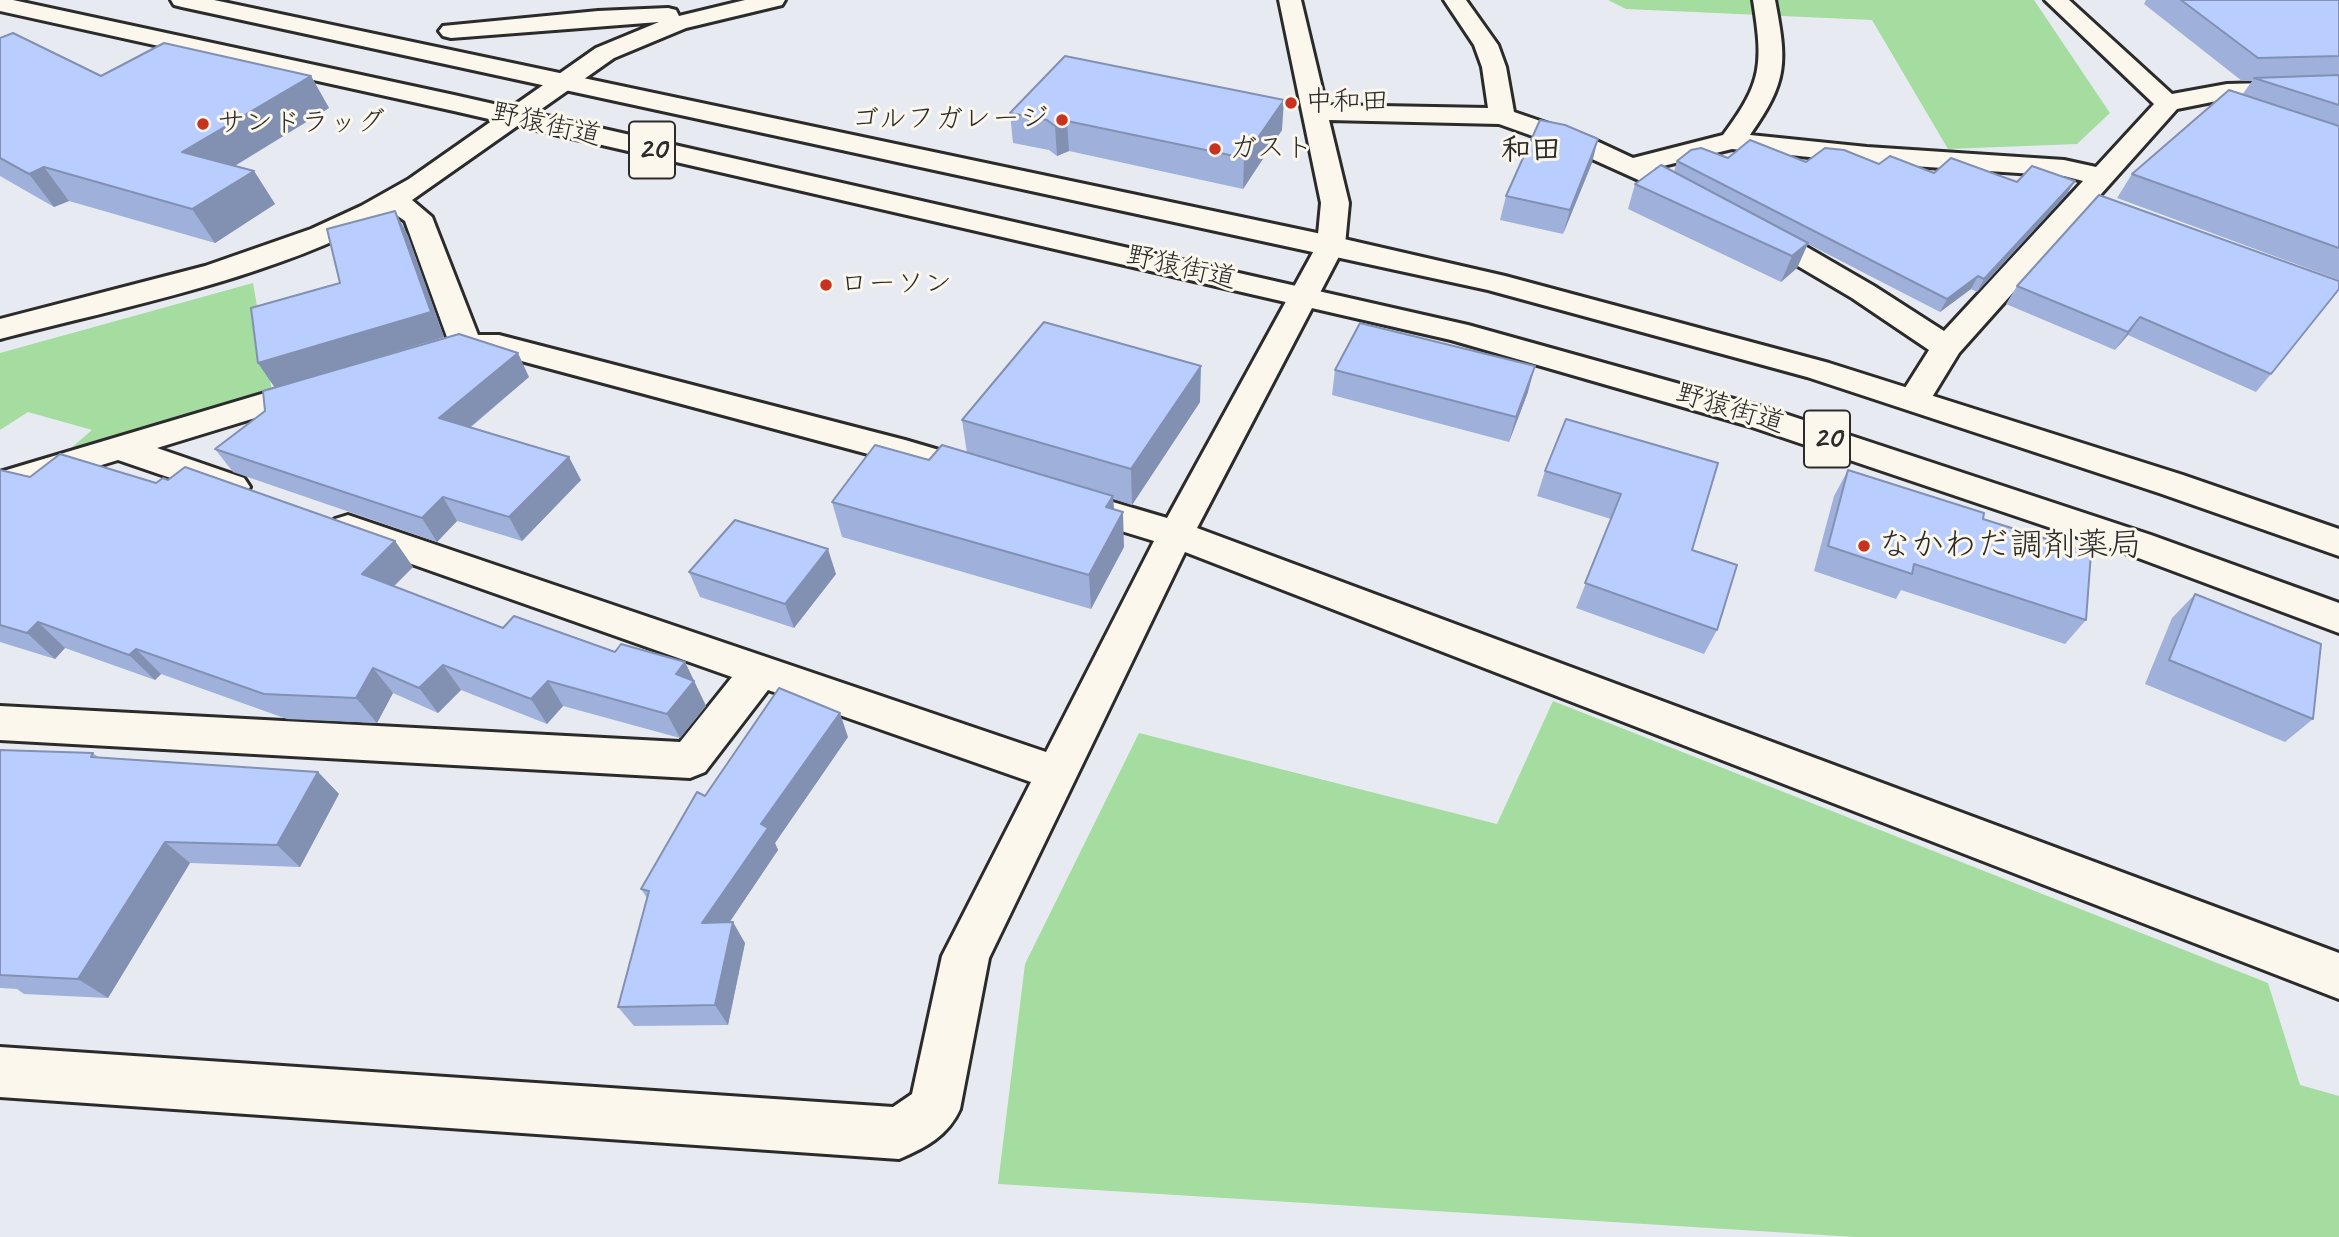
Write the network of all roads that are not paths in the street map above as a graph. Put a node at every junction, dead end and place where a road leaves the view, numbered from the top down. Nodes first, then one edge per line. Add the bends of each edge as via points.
1 (182, 0) edge
2 (774, 0) edge
3 (1290, 0) edge
4 (1455, 0) edge
5 (1764, 0) edge
6 (2056, 0) edge
7 (0, 4) edge
8 (698, 18) junction
9 (417, 50) junction
10 (563, 83) junction
11 (2339, 88) edge
12 (2180, 101) junction
13 (1314, 112) junction
14 (2241, 114) edge
15 (1502, 116) junction
16 (514, 118) junction
17 (1732, 141) junction
18 (1633, 167) junction
19 (2103, 177) junction
20 (394, 201) junction
21 (1331, 245) junction
22 (1304, 295) junction
23 (0, 329) edge
24 (466, 345) junction
25 (1947, 348) junction
26 (413, 360) edge
27 (346, 380) edge
28 (1914, 399) junction
29 (122, 449) junction
30 (0, 484) edge
31 (265, 499) edge
32 (317, 517) edge
33 (1176, 534) junction
34 (2339, 543) edge
35 (2339, 618) edge
36 (761, 671) junction
37 (0, 723) edge
38 (1056, 773) junction
39 (2339, 976) edge
40 (0, 1072) edge

1 - 9 street, 野猿街道 / 20
2 - 8 street
3 - 13 street
4 - 15 street via 1486,45
5 - 17 street via 1772,61 1767,86
6 - 12 street
7 - 16 street, 野猿街道 / 20
8 - 9 street via 453,22
8 - 10 street via 615,48
9 - 10 street, 野猿街道 / 20
10 - 16 street
10 - 21 street, 野猿街道 / 20
11 - 12 street via 2235,91
12 - 14 street
12 - 19 street
13 - 15 street
13 - 21 street via 1335,202
15 - 18 street
16 - 20 street
16 - 22 street, 野猿街道 / 20
17 - 18 street via 1661,156
17 - 19 street via 2064,168
18 - 25 street via 1726,213 1863,292
19 - 25 street via 2097,204
20 - 23 street via 318,238 237,265
20 - 24 street via 418,217
21 - 22 street
21 - 28 street, 野猿街道 / 20 via 1593,307
22 - 33 street
22 - 35 street, 野猿街道 / 20 via 1457,332 1761,418 2138,544
24 - 26 street
24 - 33 street via 499,345 905,452
25 - 28 street
27 - 29 street
28 - 34 street, 野猿街道 / 20
29 - 30 street
29 - 31 street
32 - 36 street
33 - 38 street
33 - 39 street
36 - 37 street via 690,760
36 - 38 street
38 - 40 street via 966,956 934,1109 900,1133

